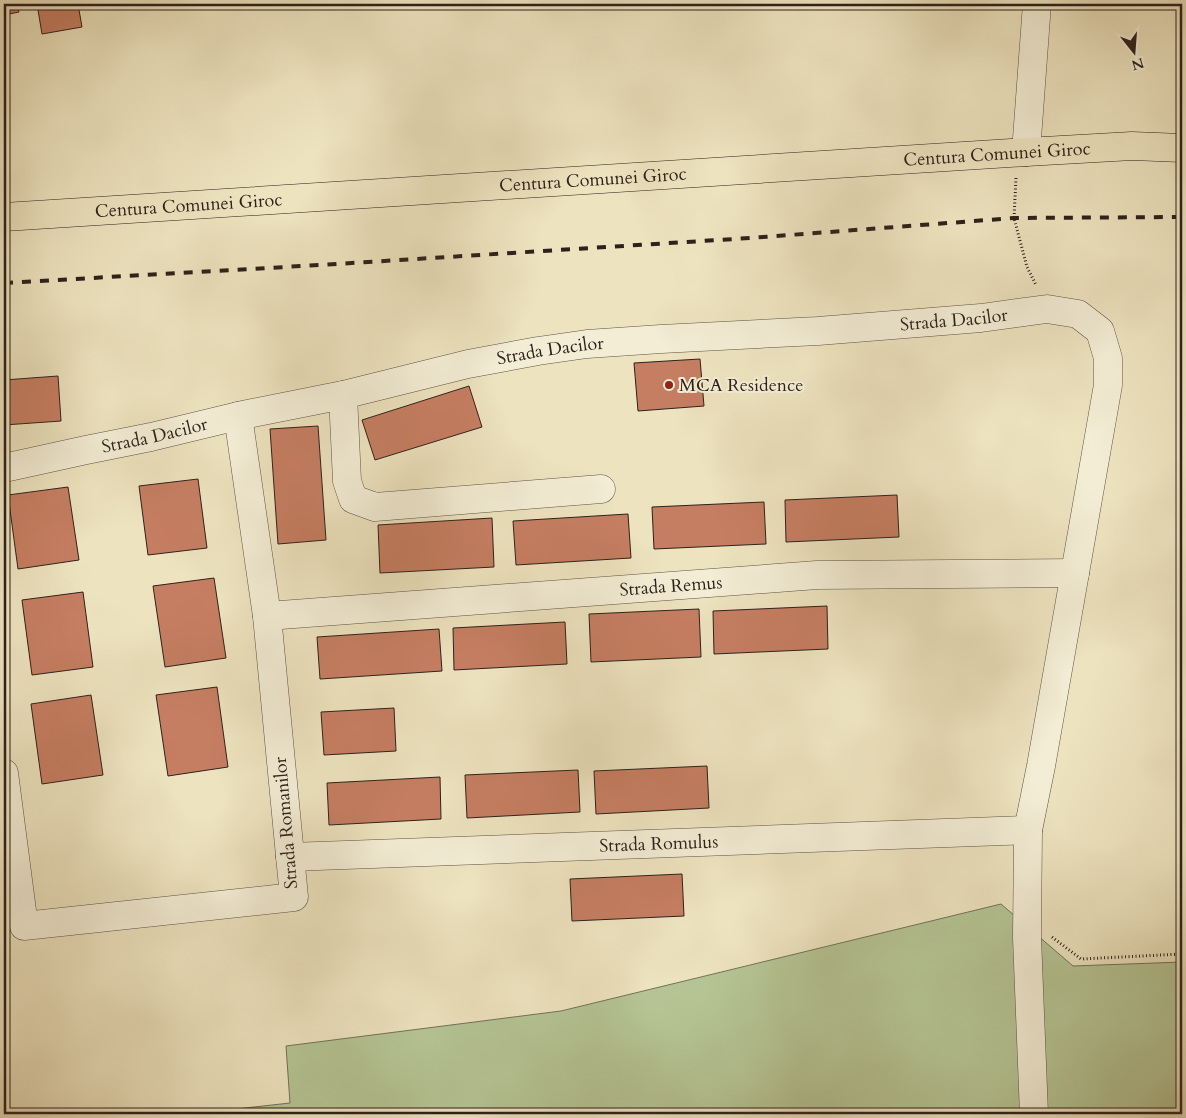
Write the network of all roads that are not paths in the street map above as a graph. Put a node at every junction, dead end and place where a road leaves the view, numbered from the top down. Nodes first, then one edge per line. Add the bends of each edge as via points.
1 (1037, 4) edge
2 (1182, 148) edge
3 (1026, 152) junction
4 (4, 217) edge
5 (343, 395) junction
6 (238, 416) junction
7 (4, 468) edge
8 (601, 489) dead end
9 (1076, 573) junction
10 (267, 616) junction
11 (4, 773) edge
12 (1028, 830) junction
13 (290, 857) junction
14 (1034, 1114) edge

1 - 3 street
2 - 3 main road, Centura Comunei Giroc via 1132,146
3 - 4 main road, Centura Comunei Giroc
5 - 6 street, Strada Dacilor
5 - 8 street via 347,480 352,499 376,507
5 - 9 street, Strada Dacilor via 468,364 588,344 837,330 981,318 1047,308 1078,314 1100,331 1108,358 1108,385
6 - 7 street, Strada Dacilor
6 - 10 street, Strada Romanilor
9 - 10 street, Strada Remus via 816,575
9 - 12 street
10 - 13 street, Strada Romanilor
11 - 13 street, Strada Romanilor via 24,926 294,897
12 - 13 street, Strada Romulus
12 - 14 street via 1027,938

